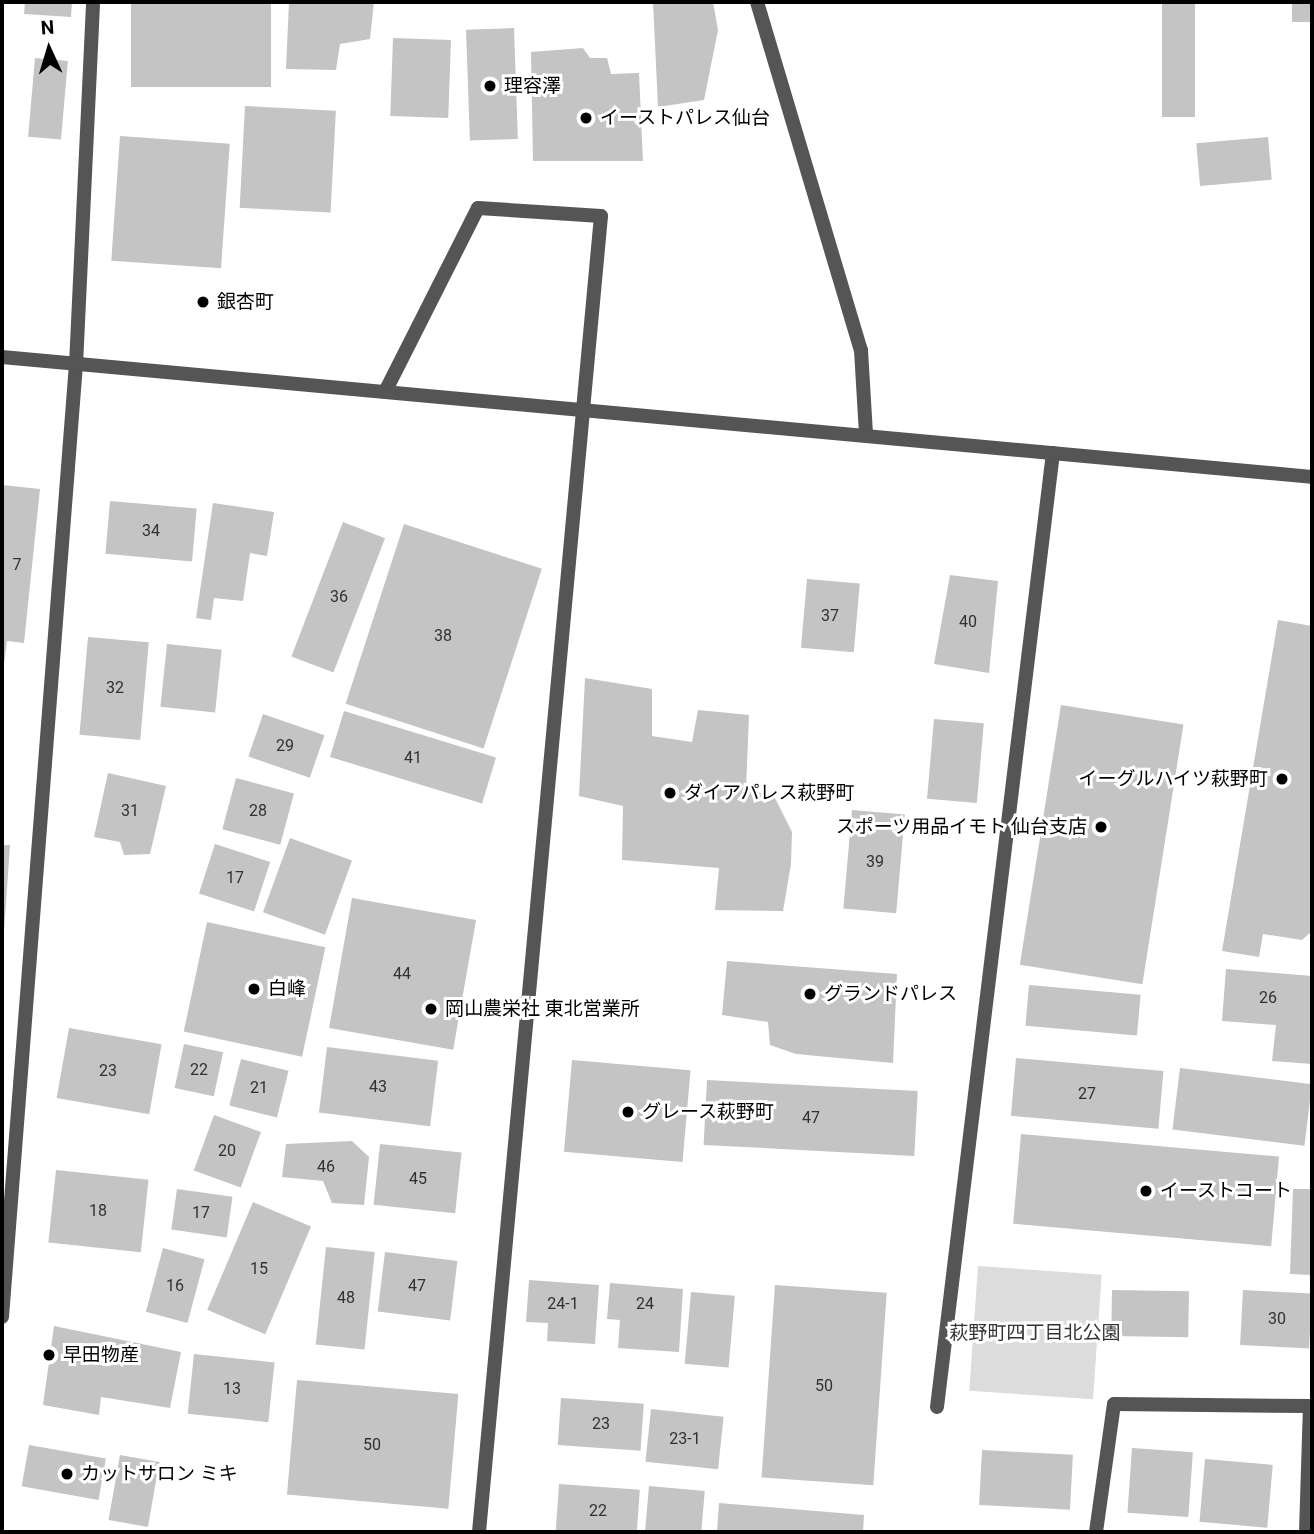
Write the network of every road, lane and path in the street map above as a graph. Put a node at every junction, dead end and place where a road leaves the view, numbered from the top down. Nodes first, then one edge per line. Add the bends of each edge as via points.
1 (93, 2) edge
2 (757, 2) edge
3 (2, 357) edge
4 (76, 365) junction
5 (385, 392) junction
6 (583, 410) junction
7 (866, 434) junction
8 (1053, 453) junction
9 (1312, 478) edge
10 (2, 1317) edge
11 (1311, 1406) edge
12 (937, 1407) dead end
13 (479, 1532) edge
14 (1096, 1532) edge
15 (1306, 1532) edge

1 - 4 street
2 - 7 street via 861,351
3 - 4 street
4 - 5 street
4 - 10 street
5 - 6 street
5 - 6 street via 478,208 601,216
6 - 7 street
6 - 13 street
7 - 8 street
8 - 9 street
8 - 12 street
11 - 14 street via 1114,1404
11 - 15 street

